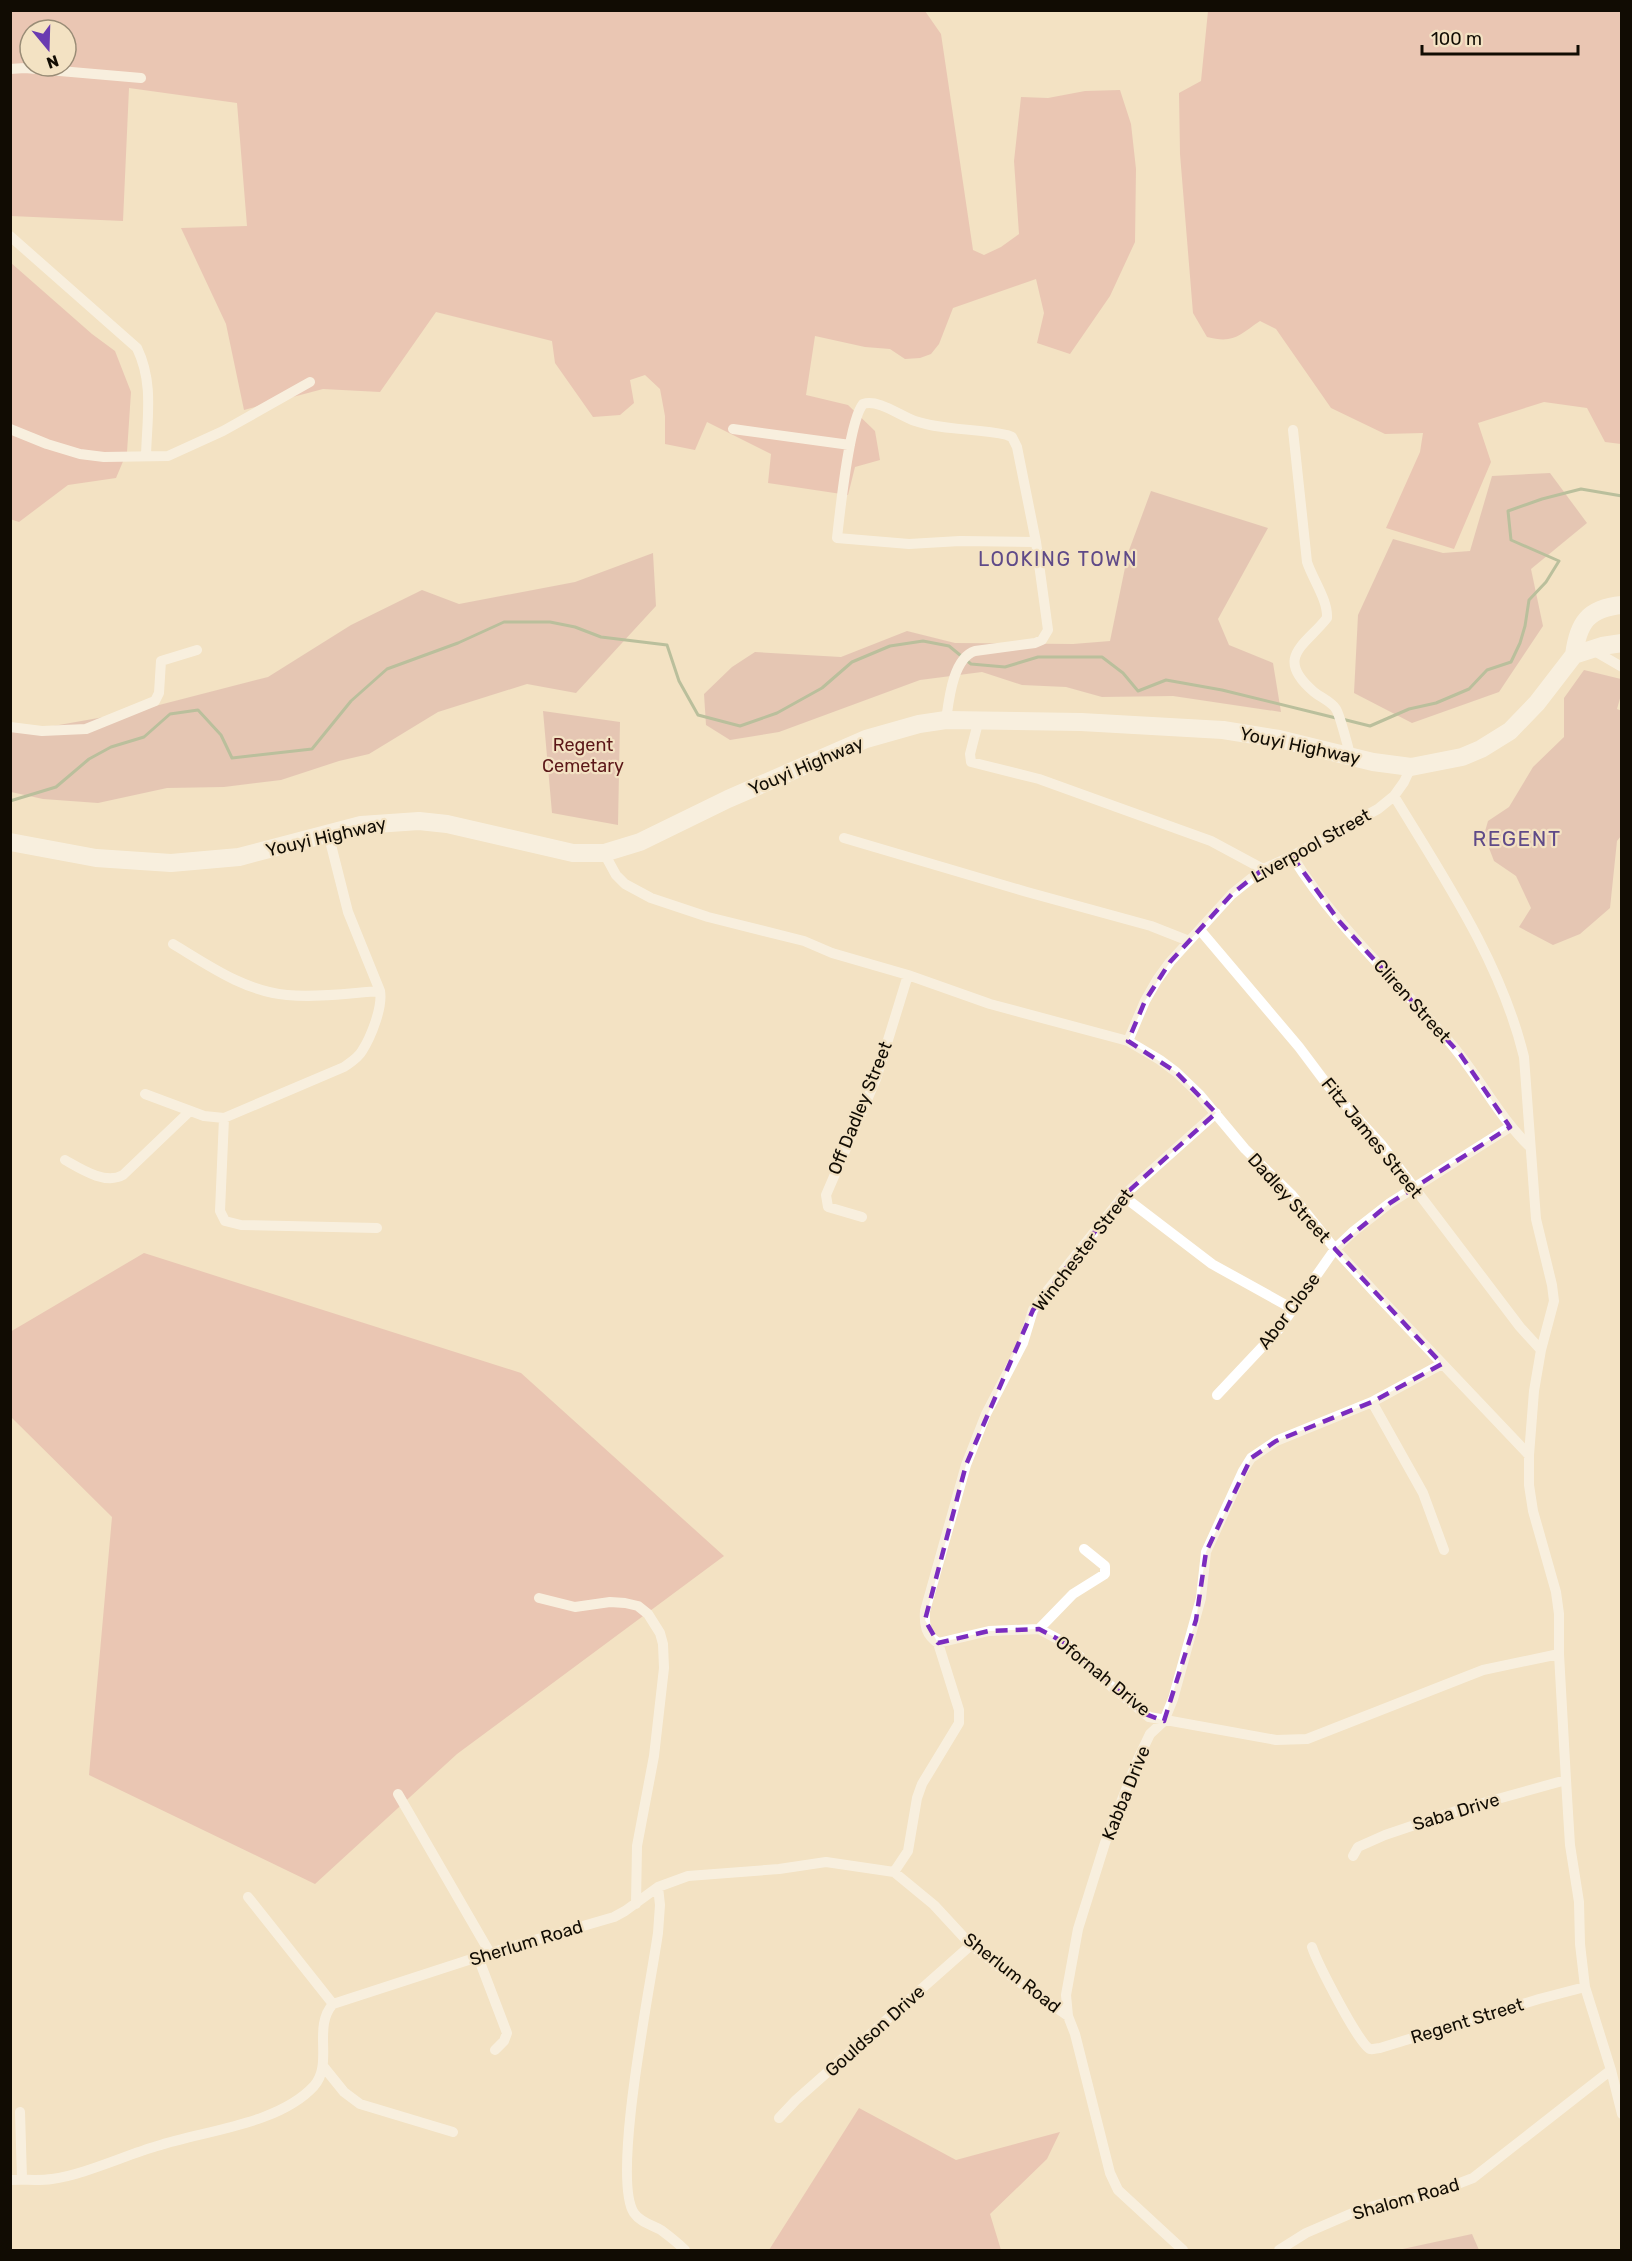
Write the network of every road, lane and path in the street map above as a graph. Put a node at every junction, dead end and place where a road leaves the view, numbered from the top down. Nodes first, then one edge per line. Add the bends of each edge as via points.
1 (10, 69) edge
2 (141, 78) dead end
3 (10, 236) edge
4 (310, 382) dead end
5 (10, 429) edge
6 (734, 429) dead end
7 (1293, 430) dead end
8 (850, 445) junction
9 (146, 456) junction
10 (1036, 542) junction
11 (1622, 605) edge
12 (1622, 643) edge
13 (1581, 647) junction
14 (197, 650) dead end
15 (1622, 667) edge
16 (979, 719) junction
17 (946, 720) junction
18 (10, 727) edge
19 (1351, 758) junction
20 (1411, 766) junction
21 (1394, 796) junction
22 (328, 834) junction
23 (844, 838) dead end
24 (10, 842) edge
25 (604, 853) junction
26 (1292, 856) junction
27 (1263, 869) junction
28 (1200, 930) junction
29 (1189, 941) junction
30 (173, 944) dead end
31 (909, 975) junction
32 (381, 991) junction
33 (1128, 1041) junction
34 (146, 1094) dead end
35 (190, 1111) junction
36 (1216, 1113) junction
37 (224, 1118) junction
38 (1510, 1127) junction
39 (1530, 1147) junction
40 (65, 1160) dead end
41 (1413, 1188) junction
42 (1123, 1196) junction
43 (862, 1217) dead end
44 (377, 1228) dead end
45 (1335, 1249) junction
46 (1293, 1309) junction
47 (1541, 1350) junction
48 (1442, 1364) junction
49 (1217, 1395) dead end
50 (1372, 1402) junction
51 (1529, 1455) junction
52 (1084, 1549) dead end
53 (1444, 1550) dead end
54 (539, 1598) dead end
55 (1039, 1629) junction
56 (938, 1643) junction
57 (1559, 1654) junction
58 (1164, 1721) junction
59 (1566, 1780) junction
60 (398, 1794) dead end
61 (1353, 1856) dead end
62 (894, 1872) junction
63 (658, 1887) junction
64 (248, 1897) dead end
65 (636, 1904) junction
66 (970, 1945) junction
67 (1312, 1947) dead end
68 (490, 1953) junction
69 (478, 1957) junction
70 (1585, 1987) junction
71 (333, 2004) junction
72 (1068, 2016) junction
73 (495, 2050) dead end
74 (323, 2066) junction
75 (1611, 2070) junction
76 (20, 2112) dead end
77 (1622, 2114) edge
78 (779, 2118) dead end
79 (453, 2132) dead end
80 (22, 2179) junction
81 (10, 2180) edge
82 (685, 2250) edge
83 (1183, 2250) edge
84 (1279, 2250) edge

1 - 2 street
3 - 9 street via 137,348 149,382
4 - 9 street via 179,452
5 - 9 street via 80,454
6 - 8 street
7 - 19 street via 1307,562 1328,611 1328,618 1299,646 1295,664 1309,688 1336,708
8 - 10 street via 837,538 909,544
8 - 10 street via 858,412 868,402 935,427 1012,437
10 - 17 street via 1048,624 1046,636 1035,643 966,655 954,678
11 - 13 main road, Youyi Highway via 1593,612 1581,627
12 - 13 main road
13 - 15 street
13 - 20 main road, Youyi Highway via 1510,732 1462,757
14 - 18 street via 161,661 155,701 99,725 69,731
16 - 17 main road, Youyi Highway
16 - 19 main road, Youyi Highway via 1223,730 1279,739
16 - 27 street via 971,762 1039,779 1211,842
17 - 25 main road, Youyi Highway via 866,740 640,842
19 - 20 main road, Youyi Highway
20 - 21 street, Liverpool Street
21 - 26 street, Liverpool Street via 1378,809
21 - 39 street via 1458,901 1507,1004 1524,1057
22 - 24 main road, Youyi Highway via 239,857 171,863 96,858
22 - 25 main road, Youyi Highway via 361,825 419,821 458,826 573,853
22 - 32 street via 348,912
23 - 29 street via 1151,926
25 - 31 street, Dadley Street via 625,884 651,898
26 - 27 street, Liverpool Street
26 - 38 street, Cliren Street via 1339,921 1460,1054
27 - 28 street, Liverpool Street via 1232,894
28 - 29 street, Liverpool Street
28 - 41 street, Fitz James Street via 1381,1144
29 - 33 street, Liverpool Street via 1157,980
30 - 32 street via 227,977 265,991 311,996
31 - 33 street, Dadley Street via 990,1004
31 - 43 street, Off Dadley Street via 876,1079 826,1195 828,1207
32 - 37 street via 381,1008 355,1060
33 - 36 street, Dadley Street via 1176,1072
34 - 35 street
35 - 37 street
35 - 40 street via 116,1179 107,1179
36 - 42 street, Winchester Street
36 - 45 street, Dadley Street via 1245,1149 1292,1195
37 - 44 street via 220,1211 225,1221 241,1225
38 - 39 street, Cliren Street
38 - 41 street, Abor Close
39 - 47 street via 1536,1219 1554,1300
41 - 45 street, Abor Close via 1373,1215
41 - 47 street, Fitz James Street
42 - 46 street via 1212,1264
42 - 56 street, Winchester Street via 1033,1310 1023,1343 986,1414 966,1465 925,1611 926,1630
45 - 46 street, Abor Close
45 - 48 street, Dadley Street
46 - 49 street, Abor Close via 1262,1350
47 - 51 street
48 - 50 street, Kabba Drive
48 - 51 street, Dadley Street
50 - 53 street via 1423,1493
50 - 58 street, Kabba Drive via 1276,1441 1251,1458 1206,1552 1196,1620
51 - 57 street via 1533,1511 1556,1592
52 - 55 street via 1102,1562 1105,1574 1073,1594
54 - 65 street via 575,1607 625,1602 648,1614 660,1633 664,1668 654,1756 637,1846
55 - 56 street, Ofornah Drive via 989,1631
55 - 58 street, Ofornah Drive via 1067,1644 1143,1713
56 - 62 street via 959,1710 959,1722 919,1791 908,1851
57 - 58 street, Ofornah Drive via 1483,1670 1307,1739 1276,1740
57 - 59 street
58 - 72 street, Kabba Drive via 1150,1734 1105,1843 1078,1929 1066,1995
59 - 61 street, Saba Drive via 1385,1835 1366,1842
59 - 70 street
60 - 68 street
62 - 63 street, Sherlum Road via 825,1862 688,1876
62 - 66 street, Sherlum Road via 933,1905
63 - 65 street, Sherlum Road
63 - 82 street via 658,1934 632,2105 626,2185 635,2215
64 - 71 street
65 - 68 street, Sherlum Road via 614,1917
66 - 72 street, Sherlum Road
66 - 78 street, Gouldson Drive
67 - 70 street, Regent Street via 1320,1970 1370,2049
68 - 69 street, Sherlum Road
69 - 71 street, Sherlum Road
69 - 73 street via 506,2026 504,2041
70 - 75 street
71 - 74 street via 324,2025
72 - 83 street, Kabba Drive via 1113,2183
74 - 79 street via 360,2104
74 - 80 street via 313,2087 258,2120 159,2145 52,2179
75 - 77 street
75 - 84 street, Shalom Road via 1473,2178 1426,2196 1357,2211 1306,2233
76 - 80 street
80 - 81 street

